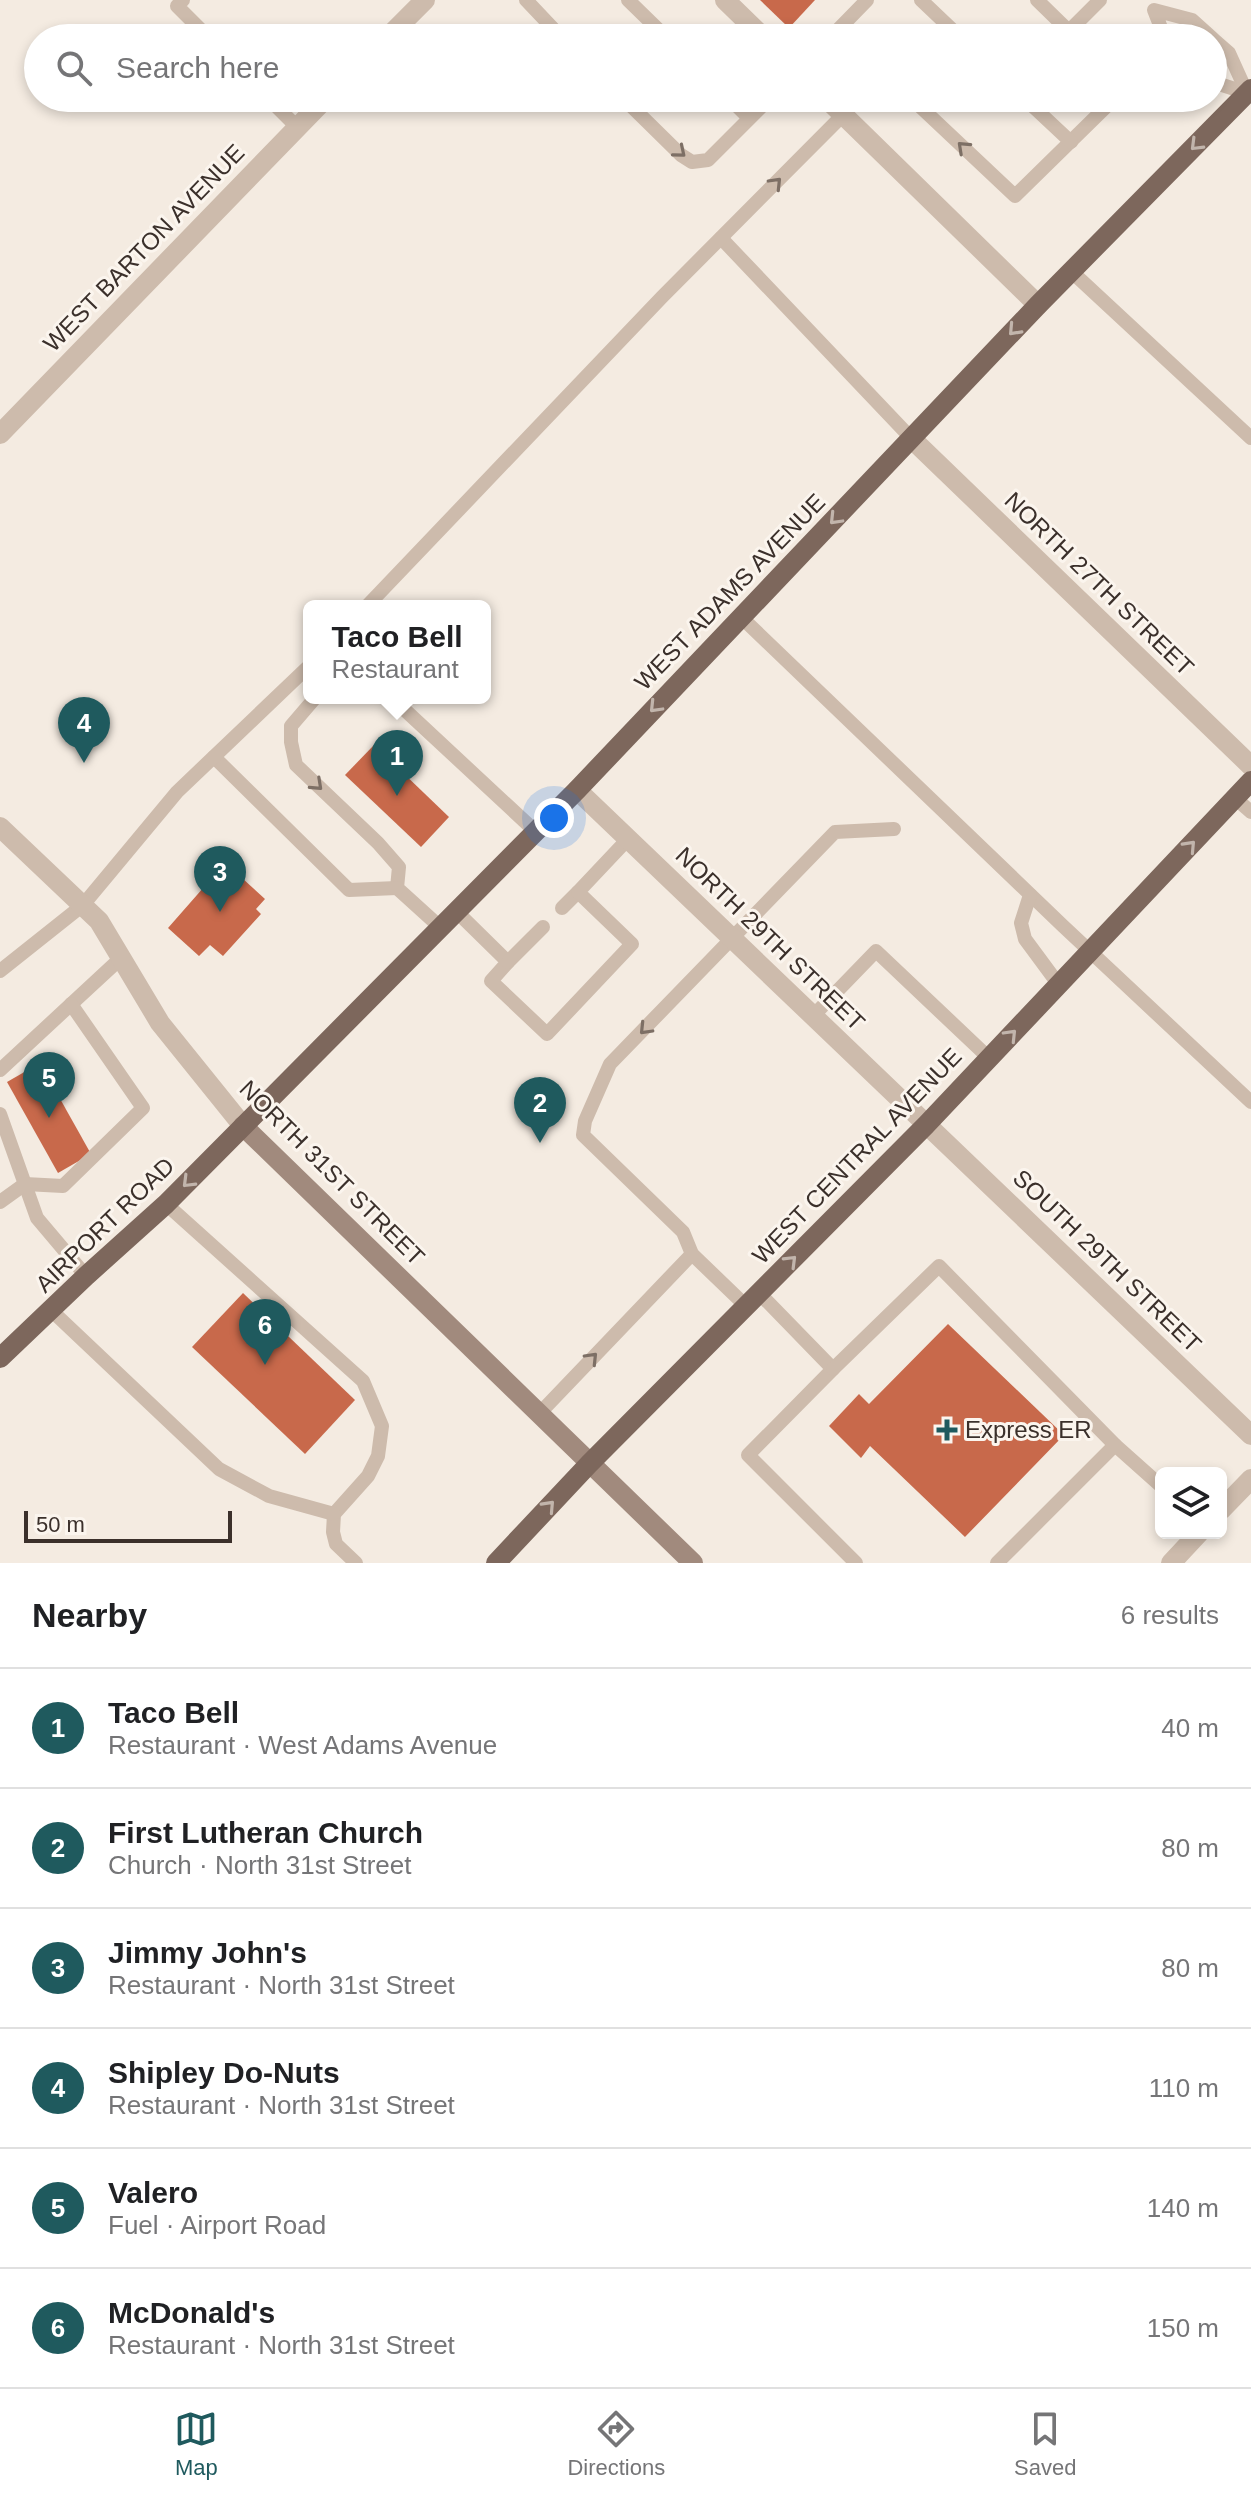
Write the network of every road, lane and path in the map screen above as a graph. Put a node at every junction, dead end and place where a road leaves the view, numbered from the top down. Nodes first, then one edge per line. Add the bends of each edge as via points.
1 (425, 0) edge
2 (526, 0) edge
3 (628, 0) edge
4 (725, 0) edge
5 (867, 0) edge
6 (921, 0) edge
7 (1037, 0) edge
8 (1100, 0) edge
9 (177, 2) edge
10 (1149, 5) edge
11 (197, 24) edge
12 (401, 24) edge
13 (549, 24) edge
14 (653, 24) edge
15 (750, 24) edge
16 (848, 24) edge
17 (946, 24) edge
18 (1061, 24) edge
19 (1081, 24) edge
20 (1158, 24) edge
21 (1197, 24) edge
22 (1227, 51) edge
23 (1227, 86) edge
24 (1250, 93) edge
25 (282, 112) edge
26 (312, 112) edge
27 (637, 112) edge
28 (743, 112) edge
29 (755, 112) edge
30 (840, 112) edge
31 (926, 112) edge
32 (1039, 112) edge
33 (1101, 112) edge
34 (843, 115) junction
35 (749, 118) junction
36 (297, 127) junction
37 (1071, 142) junction
38 (721, 238) junction
39 (1071, 271) junction
40 (1038, 305) junction
41 (1, 431) edge
42 (1251, 438) edge
43 (912, 439) junction
44 (373, 600) edge
45 (741, 617) junction
46 (303, 672) edge
47 (310, 704) edge
48 (398, 704) edge
49 (214, 757) junction
50 (1251, 766) edge
51 (1251, 781) edge
52 (577, 790) junction
53 (1235, 798) junction
54 (1251, 812) edge
55 (0, 827) edge
56 (894, 829) dead end
57 (535, 831) junction
58 (628, 839) junction
59 (397, 888) junction
60 (578, 892) junction
61 (1030, 895) junction
62 (83, 905) junction
63 (562, 908) dead end
64 (456, 911) junction
65 (440, 927) junction
66 (543, 927) dead end
67 (732, 939) junction
68 (1090, 951) junction
69 (121, 958) junction
70 (508, 962) junction
71 (1, 968) edge
72 (1059, 985) junction
73 (71, 1004) junction
74 (813, 1016) junction
75 (989, 1058) junction
76 (0, 1070) edge
77 (1251, 1102) edge
78 (0, 1114) edge
79 (926, 1125) junction
80 (243, 1126) junction
81 (25, 1184) junction
82 (0, 1202) edge
83 (166, 1204) junction
84 (692, 1254) junction
85 (86, 1276) junction
86 (753, 1300) junction
87 (52, 1311) junction
88 (0, 1358) edge
89 (833, 1369) junction
90 (538, 1415) junction
91 (1251, 1435) edge
92 (1115, 1445) junction
93 (589, 1464) junction
94 (1251, 1479) edge
95 (1155, 1481) edge
96 (1227, 1504) edge
97 (334, 1514) junction
98 (1193, 1539) edge
99 (691, 1562) edge
100 (356, 1563) edge
101 (496, 1563) edge
102 (856, 1563) edge
103 (997, 1563) edge
104 (1171, 1563) edge

1 - 12 street
2 - 13 lane
3 - 14 lane
4 - 15 street
5 - 16 lane
6 - 17 lane
7 - 18 lane
8 - 19 lane
9 - 11 lane
10 - 20 lane
10 - 21 lane
22 - 24 lane
23 - 24 lane
24 -> 39 main road, WEST ADAMS AVENUE
25 - 36 lane
26 - 36 street, WEST BARTON AVENUE
27 -> 35 lane via 692,162 708,160
28 - 35 lane
29 - 35 lane
30 - 34 street
37 -> 31 lane via 1015,196
32 - 37 lane
33 - 37 lane
38 -> 34 lane
34 - 40 street
36 - 41 street, WEST BARTON AVENUE
38 - 43 lane
38 - 44 lane
39 - 40 main road, WEST ADAMS AVENUE
39 - 42 lane
40 -> 43 main road, WEST ADAMS AVENUE
43 -> 45 main road, WEST ADAMS AVENUE
43 - 50 street, NORTH 27TH STREET
45 -> 52 main road, WEST ADAMS AVENUE
45 - 61 lane
46 - 49 lane
47 -> 59 lane via 291,726 296,765 399,867
48 - 57 lane
49 - 59 lane via 349,890
49 - 62 lane via 177,792
51 - 53 main road, WEST CENTRAL AVENUE
52 - 57 main road, WEST ADAMS AVENUE
52 - 58 street, NORTH 29TH STREET
53 - 54 lane
68 -> 53 main road, WEST CENTRAL AVENUE
55 - 62 street, NORTH 31ST STREET
56 - 67 lane via 835,832
57 - 64 main road, WEST ADAMS AVENUE
58 - 60 lane
58 - 67 street, NORTH 29TH STREET
59 - 65 lane
60 - 63 lane
60 - 70 lane via 632,944 547,1034 491,981
61 - 68 lane
61 - 72 lane via 1021,923 1025,939
62 - 69 street, NORTH 31ST STREET
62 - 71 lane
64 - 65 main road, WEST ADAMS AVENUE
64 - 70 lane
65 - 80 main road, WEST ADAMS AVENUE
66 - 70 lane
67 - 74 street, NORTH 29TH STREET
67 -> 84 lane via 610,1064 583,1135 683,1232
68 - 72 main road, WEST CENTRAL AVENUE
68 - 77 lane
69 - 73 lane
69 - 80 street, NORTH 31ST STREET via 160,1023
75 -> 72 main road, WEST CENTRAL AVENUE
73 - 76 lane
73 - 81 lane via 143,1108 63,1186
74 - 75 lane via 876,951
74 - 79 street, NORTH 29TH STREET
75 - 79 main road, WEST CENTRAL AVENUE
78 - 81 lane
86 -> 79 main road, WEST CENTRAL AVENUE
79 - 91 street, SOUTH 29TH STREET
80 -> 83 main road, AIRPORT ROAD
80 - 90 main road, NORTH 31ST STREET
81 - 82 lane
81 - 85 lane via 37,1218
83 - 85 main road, AIRPORT ROAD
83 - 97 lane via 363,1381 382,1426 378,1456 368,1476
84 - 86 lane
90 -> 84 lane
85 - 87 main road, AIRPORT ROAD
86 - 89 lane
86 - 93 main road, WEST CENTRAL AVENUE
87 - 88 main road, AIRPORT ROAD
87 - 97 lane via 219,1469 269,1496
89 - 92 lane via 939,1266
89 - 102 lane via 748,1455
90 - 93 main road, NORTH 31ST STREET
92 - 95 lane
92 - 103 lane
93 - 99 main road, NORTH 31ST STREET
101 -> 93 main road, WEST CENTRAL AVENUE
94 - 96 street
97 - 100 lane via 336,1544
98 - 104 street

